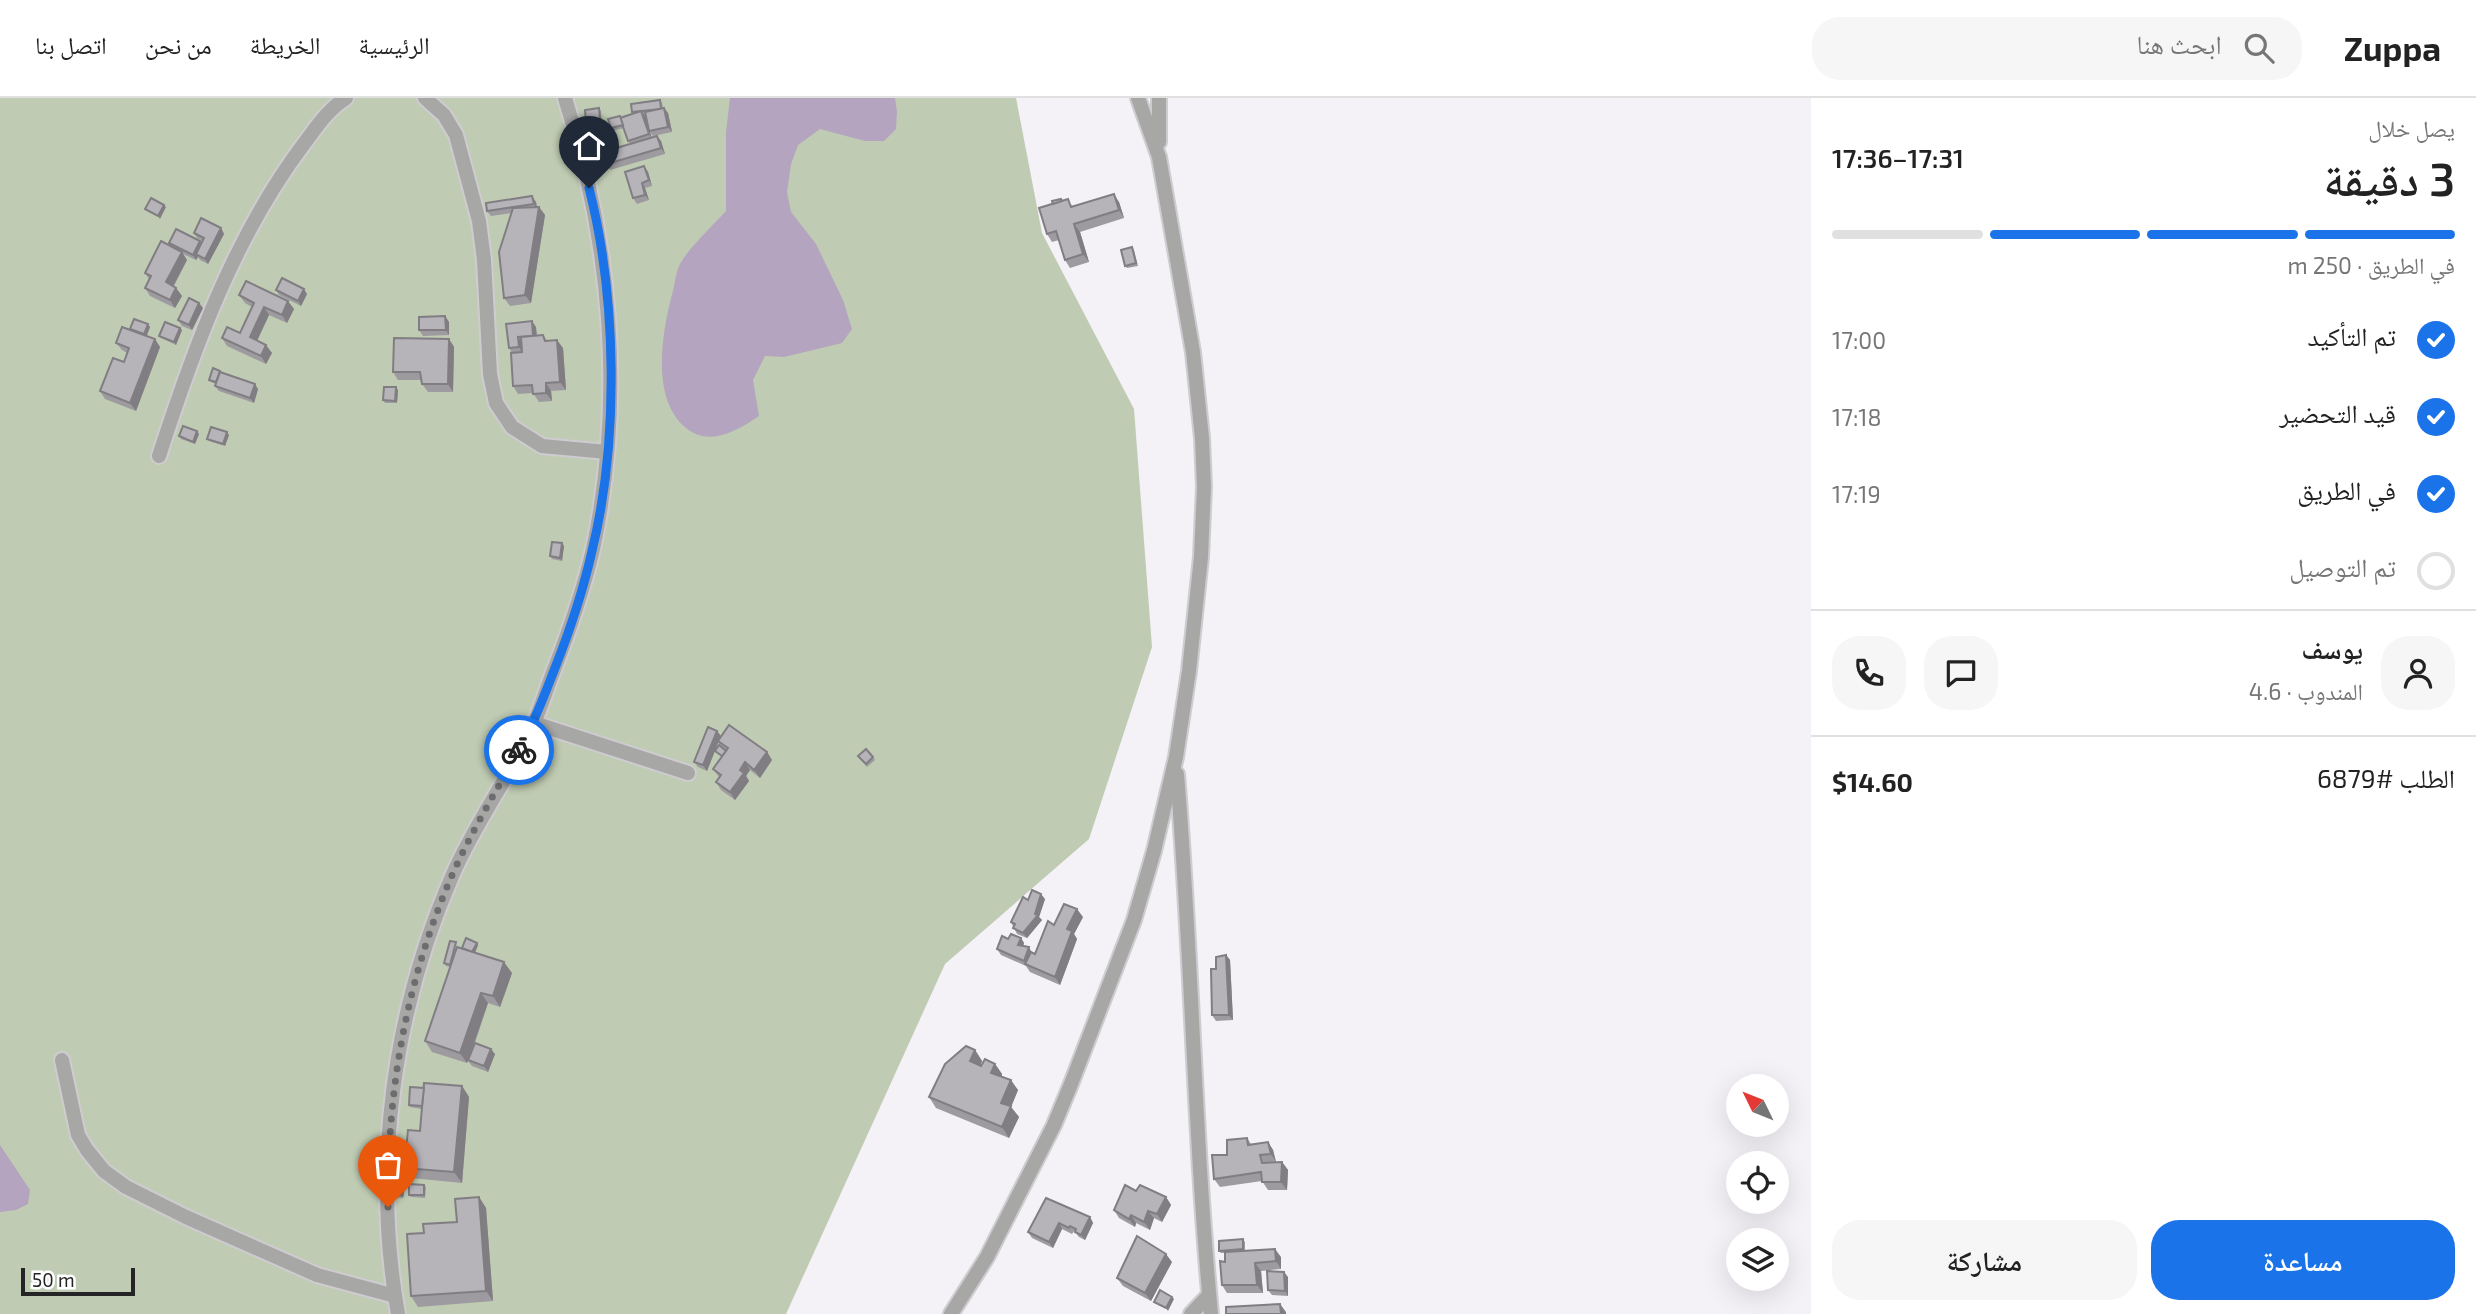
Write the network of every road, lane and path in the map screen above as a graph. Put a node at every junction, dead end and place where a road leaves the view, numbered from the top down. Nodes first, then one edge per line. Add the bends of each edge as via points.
1 (346, 98) edge
2 (425, 98) edge
3 (565, 98) edge
4 (1138, 98) edge
5 (1159, 98) edge
6 (1159, 157) junction
7 (607, 452) junction
8 (159, 456) dead end
9 (534, 723) junction
10 (1176, 757) junction
11 (688, 773) dead end
12 (62, 1060) dead end
13 (1209, 1295) junction
14 (395, 1296) junction
15 (398, 1314) edge
16 (951, 1314) edge
17 (1191, 1314) edge
18 (1211, 1314) edge

1 - 8 street via 318,124 281,175 233,261
2 - 7 street via 444,115 456,135 479,221 489,374 496,402 512,426 542,446
3 - 7 street via 602,253 609,345
4 - 6 street
5 - 6 street
6 - 10 street via 1193,352 1204,467 1198,595
7 - 9 street via 584,584
9 - 11 street
9 - 14 street via 454,872 408,1004 389,1143
10 - 13 street
10 - 16 street via 1134,920 1071,1084 987,1257
12 - 14 street via 78,1135 104,1171 167,1208 317,1275
13 - 17 street
13 - 18 street
14 - 15 street

